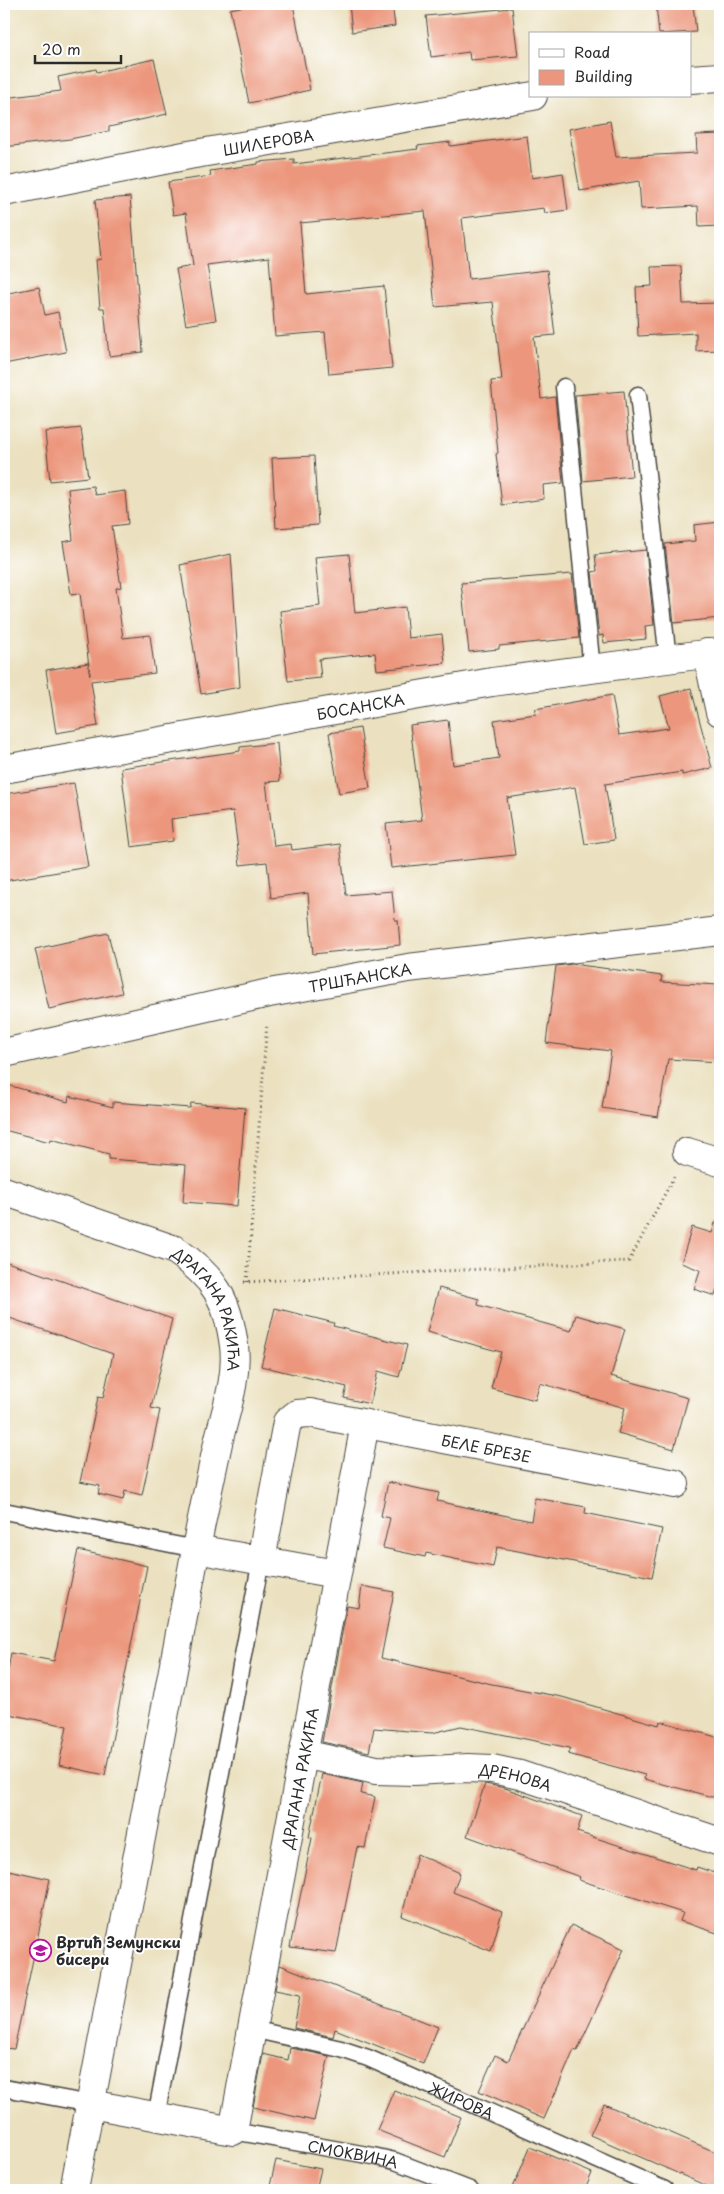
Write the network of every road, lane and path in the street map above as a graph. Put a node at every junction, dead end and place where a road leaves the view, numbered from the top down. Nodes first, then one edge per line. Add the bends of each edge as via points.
1 (720, 77) edge
2 (692, 78) edge
3 (529, 97) edge
4 (4, 192) edge
5 (564, 387) dead end
6 (638, 395) dead end
7 (714, 652) edge
8 (668, 659) junction
9 (592, 670) junction
10 (720, 712) edge
11 (4, 769) edge
12 (720, 932) edge
13 (269, 993) junction
14 (4, 1053) edge
15 (687, 1152) joint
16 (720, 1162) edge
17 (4, 1191) edge
18 (213, 1282) junction
19 (247, 1282) junction
20 (365, 1424) junction
21 (675, 1484) dead end
22 (4, 1510) edge
23 (196, 1549) junction
24 (262, 1560) junction
25 (336, 1574) junction
26 (303, 1754) junction
27 (720, 1842) edge
28 (252, 2029) junction
29 (4, 2088) edge
30 (91, 2104) junction
31 (156, 2117) junction
32 (233, 2132) junction
33 (74, 2190) edge
34 (470, 2190) edge
35 (665, 2190) edge

1 - 2 street
3 - 4 street, ШИЛЕРОВА via 199,153
5 - 9 lane
6 - 8 lane
7 - 8 street, БОСАНСКА
7 - 10 street
8 - 9 street, БОСАНСКА
9 - 11 street, БОСАНСКА via 492,682
12 - 13 street, ТРШЋАНСКА via 408,968
13 - 14 street, ТРШЋАНСКА
13 - 19 path
15 - 16 street
15 - 19 path via 629,1261
17 - 18 street, ДРАГАНА РАКИЋА via 175,1250
18 - 19 path
18 - 23 street, ДРАГАНА РАКИЋА via 225,1306 234,1348 234,1369
20 - 21 street, БЕЛЕ БРЕЗЕ
20 - 24 street, БЕЛЕ БРЕЗЕ via 310,1413 297,1414 288,1422
20 - 25 street, ДРАГАНА РАКИЋА
22 - 23 lane
23 - 24 street
23 - 30 street, ДРАГАНА РАКИЋА
24 - 25 street
24 - 31 lane
25 - 26 street, ДРАГАНА РАКИЋА
26 - 27 street, ДРЕНОВА via 376,1770 492,1769 520,1775
26 - 28 street, ДРАГАНА РАКИЋА
28 - 32 street, ДРАГАНА РАКИЋА
28 - 35 lane, ЖИРОВА via 368,2058
29 - 30 lane
30 - 31 street
30 - 33 street, ДРАГАНА РАКИЋА
31 - 32 street
32 - 34 lane, СМОКВИНА via 380,2158

